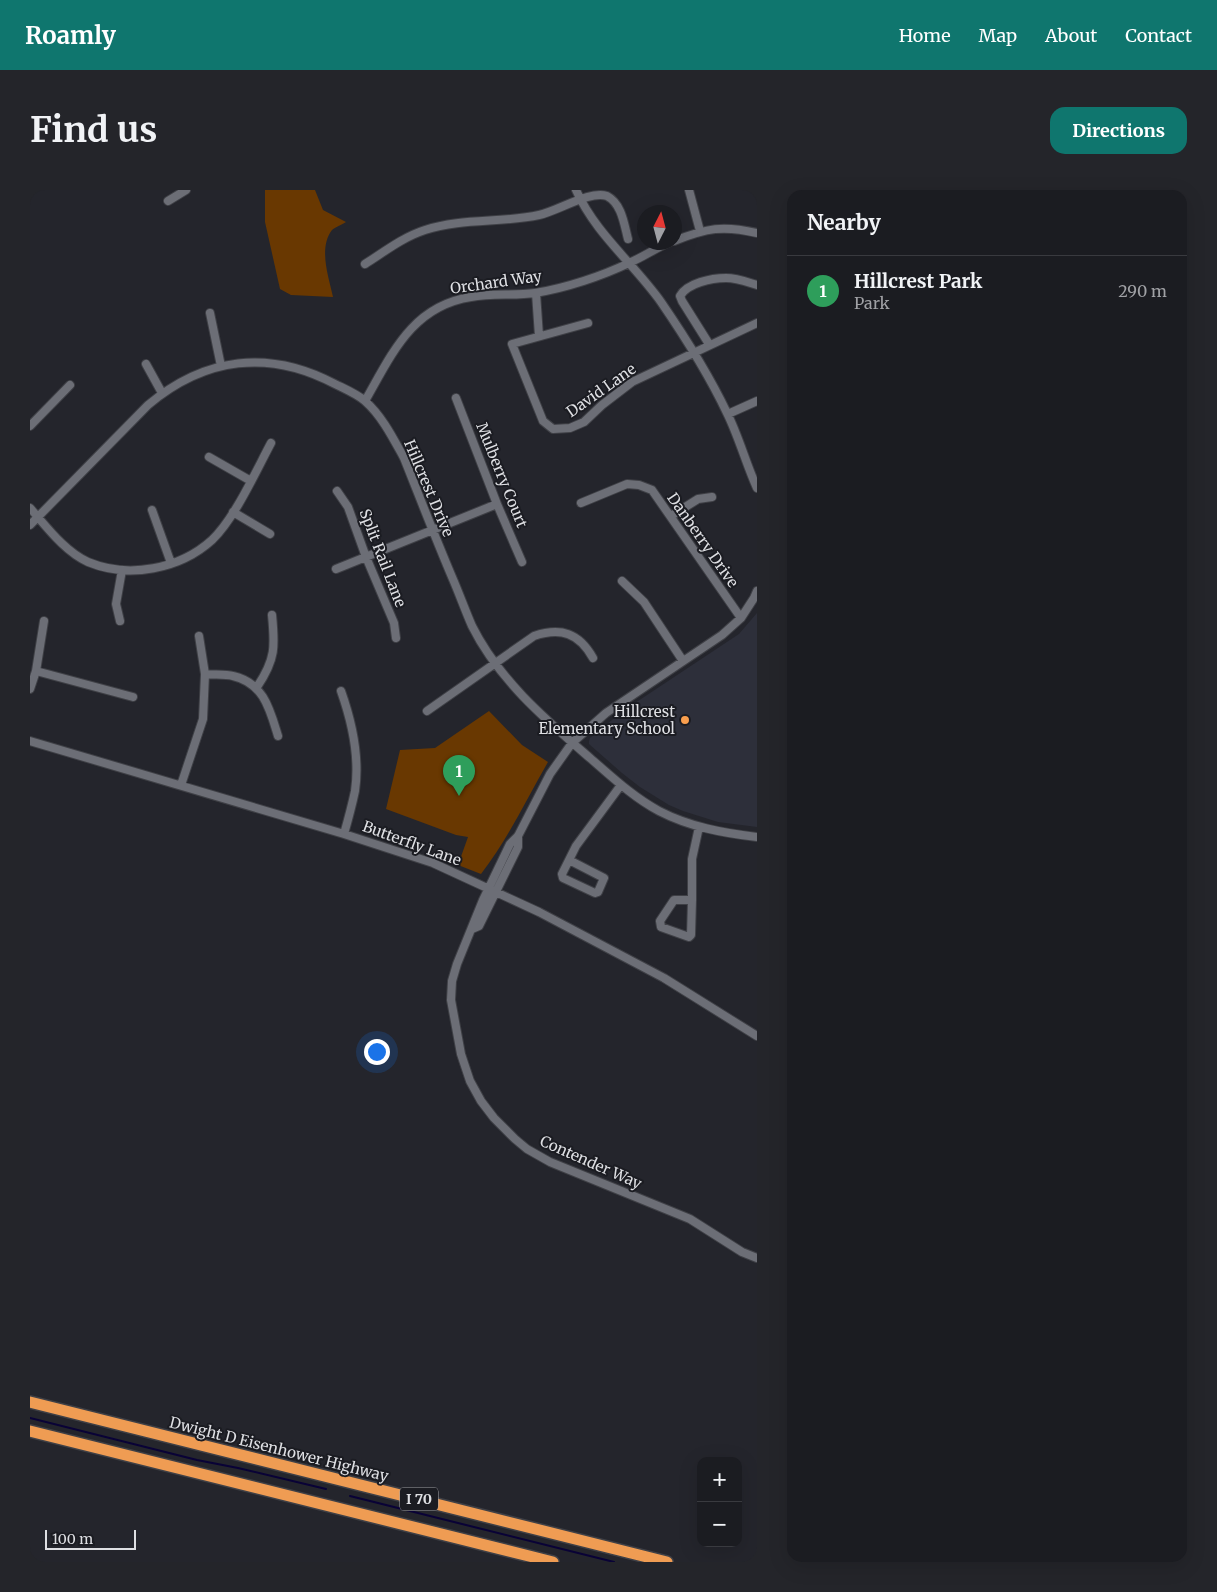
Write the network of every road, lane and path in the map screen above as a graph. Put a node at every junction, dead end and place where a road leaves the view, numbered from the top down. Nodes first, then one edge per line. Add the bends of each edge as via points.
1 (186, 190) edge
2 (576, 190) edge
3 (688, 190) edge
4 (580, 199) junction
5 (168, 201) dead end
6 (700, 231) junction
7 (757, 233) edge
8 (682, 238) edge
9 (628, 239) dead end
10 (654, 250) edge
11 (629, 263) junction
12 (365, 264) dead end
13 (757, 285) edge
14 (536, 293) junction
15 (210, 313) dead end
16 (757, 322) edge
17 (588, 323) dead end
18 (539, 336) junction
19 (709, 344) junction
20 (694, 352) junction
21 (146, 364) dead end
22 (221, 366) junction
23 (70, 385) dead end
24 (162, 393) junction
25 (456, 398) dead end
26 (365, 401) junction
27 (757, 402) edge
28 (728, 414) junction
29 (30, 426) edge
30 (271, 443) dead end
31 (209, 457) dead end
32 (251, 481) junction
33 (757, 488) edge
34 (337, 491) dead end
35 (712, 497) dead end
36 (581, 503) dead end
37 (497, 504) junction
38 (30, 508) edge
39 (152, 510) dead end
40 (233, 512) junction
41 (672, 516) junction
42 (38, 517) junction
43 (30, 525) edge
44 (432, 530) junction
45 (270, 534) dead end
46 (366, 557) junction
47 (522, 562) dead end
48 (171, 563) junction
49 (122, 570) junction
50 (336, 570) dead end
51 (622, 582) dead end
52 (757, 591) edge
53 (272, 615) dead end
54 (741, 618) junction
55 (44, 621) dead end
56 (120, 621) dead end
57 (199, 636) dead end
58 (396, 638) dead end
59 (593, 658) dead end
60 (683, 661) junction
61 (495, 663) junction
62 (36, 671) junction
63 (205, 674) junction
64 (257, 687) junction
65 (30, 689) edge
66 (341, 691) dead end
67 (133, 697) dead end
68 (427, 711) dead end
69 (278, 736) dead end
70 (30, 741) edge
71 (572, 743) junction
72 (180, 785) junction
73 (621, 785) junction
74 (700, 827) junction
75 (344, 834) junction
76 (757, 837) edge
77 (569, 860) junction
78 (493, 890) junction
79 (692, 900) junction
80 (757, 1036) edge
81 (757, 1258) edge
82 (30, 1402) edge
83 (30, 1431) edge
84 (553, 1562) edge
85 (667, 1562) edge

1 - 5 street
2 - 4 street
3 - 6 street
4 - 9 street via 602,194 614,200
4 - 11 street
4 - 12 street via 538,215 424,230
6 - 7 street via 719,228
6 - 8 street
10 - 11 street, Orchard Way
11 - 14 street, Orchard Way via 583,281
11 - 20 street via 660,301
13 - 19 street via 728,278 715,279 683,291 682,301
14 - 18 street
14 - 26 street, Orchard Way via 473,296 452,300 427,313 399,345
15 - 22 street
16 - 19 street
17 - 18 street, David Lane
18 - 20 street, David Lane via 512,344 544,421 553,429 570,428 584,422 632,382
19 - 20 street
20 - 28 street
21 - 24 street
22 - 24 street, Hillcrest Drive via 184,379
22 - 26 street, Hillcrest Drive via 264,362 288,365 315,373
23 - 29 street
24 - 42 street, Hillcrest Drive
25 - 37 street, Mulberry Court
26 - 44 street, Hillcrest Drive via 391,434 404,458
27 - 28 street
28 - 33 street
30 - 32 street
31 - 32 street
32 - 40 street
34 - 46 street, Split Rail Lane via 348,506
35 - 41 street via 698,498
36 - 41 street, Danberry Drive via 626,484 639,485 652,490
37 - 44 street
37 - 47 street, Mulberry Court
38 - 42 street
39 - 48 street
40 - 45 street
40 - 48 street via 212,539 187,558
41 - 54 street, Danberry Drive
42 - 43 street, Hillcrest Drive
42 - 49 street via 62,544 87,562
44 - 46 street
44 - 61 street, Hillcrest Drive via 473,627
46 - 50 street
46 - 58 street, Split Rail Lane via 394,623
48 - 49 street via 152,569
49 - 56 street via 116,604
51 - 60 street via 644,602
52 - 54 street, Contender Way
53 - 64 street via 275,645 267,673
54 - 60 street, Contender Way via 722,636
55 - 62 street
57 - 63 street
59 - 61 street via 578,639 555,631 534,636
60 - 71 street, Contender Way via 606,713
61 - 68 street
61 - 71 street, Hillcrest Drive via 509,682
62 - 65 street
62 - 67 street
63 - 64 street via 234,676
63 - 72 street via 203,718
64 - 69 street via 271,713
66 - 75 street via 355,747 355,790
70 - 72 street, Butterfly Lane
71 - 73 street, Hillcrest Drive
71 - 78 street, Contender Way via 550,774 518,836 510,844
72 - 75 street, Butterfly Lane
73 - 74 street, Hillcrest Drive via 659,811
73 - 77 street
74 - 76 street, Hillcrest Drive
74 - 79 street via 692,859
75 - 78 street, Butterfly Lane via 433,863
77 - 77 street via 563,878 598,892 604,880 602,877
78 - 80 street, Butterfly Lane via 664,978
78 - 81 street, Contender Way via 472,923 452,982 452,1008 463,1064 481,1101 514,1139 540,1157 690,1219
79 - 79 street via 672,901 660,921 661,927 689,937
82 - 85 highway, Dwight D Eisenhower Highway / I 70
83 - 84 highway, I 70

